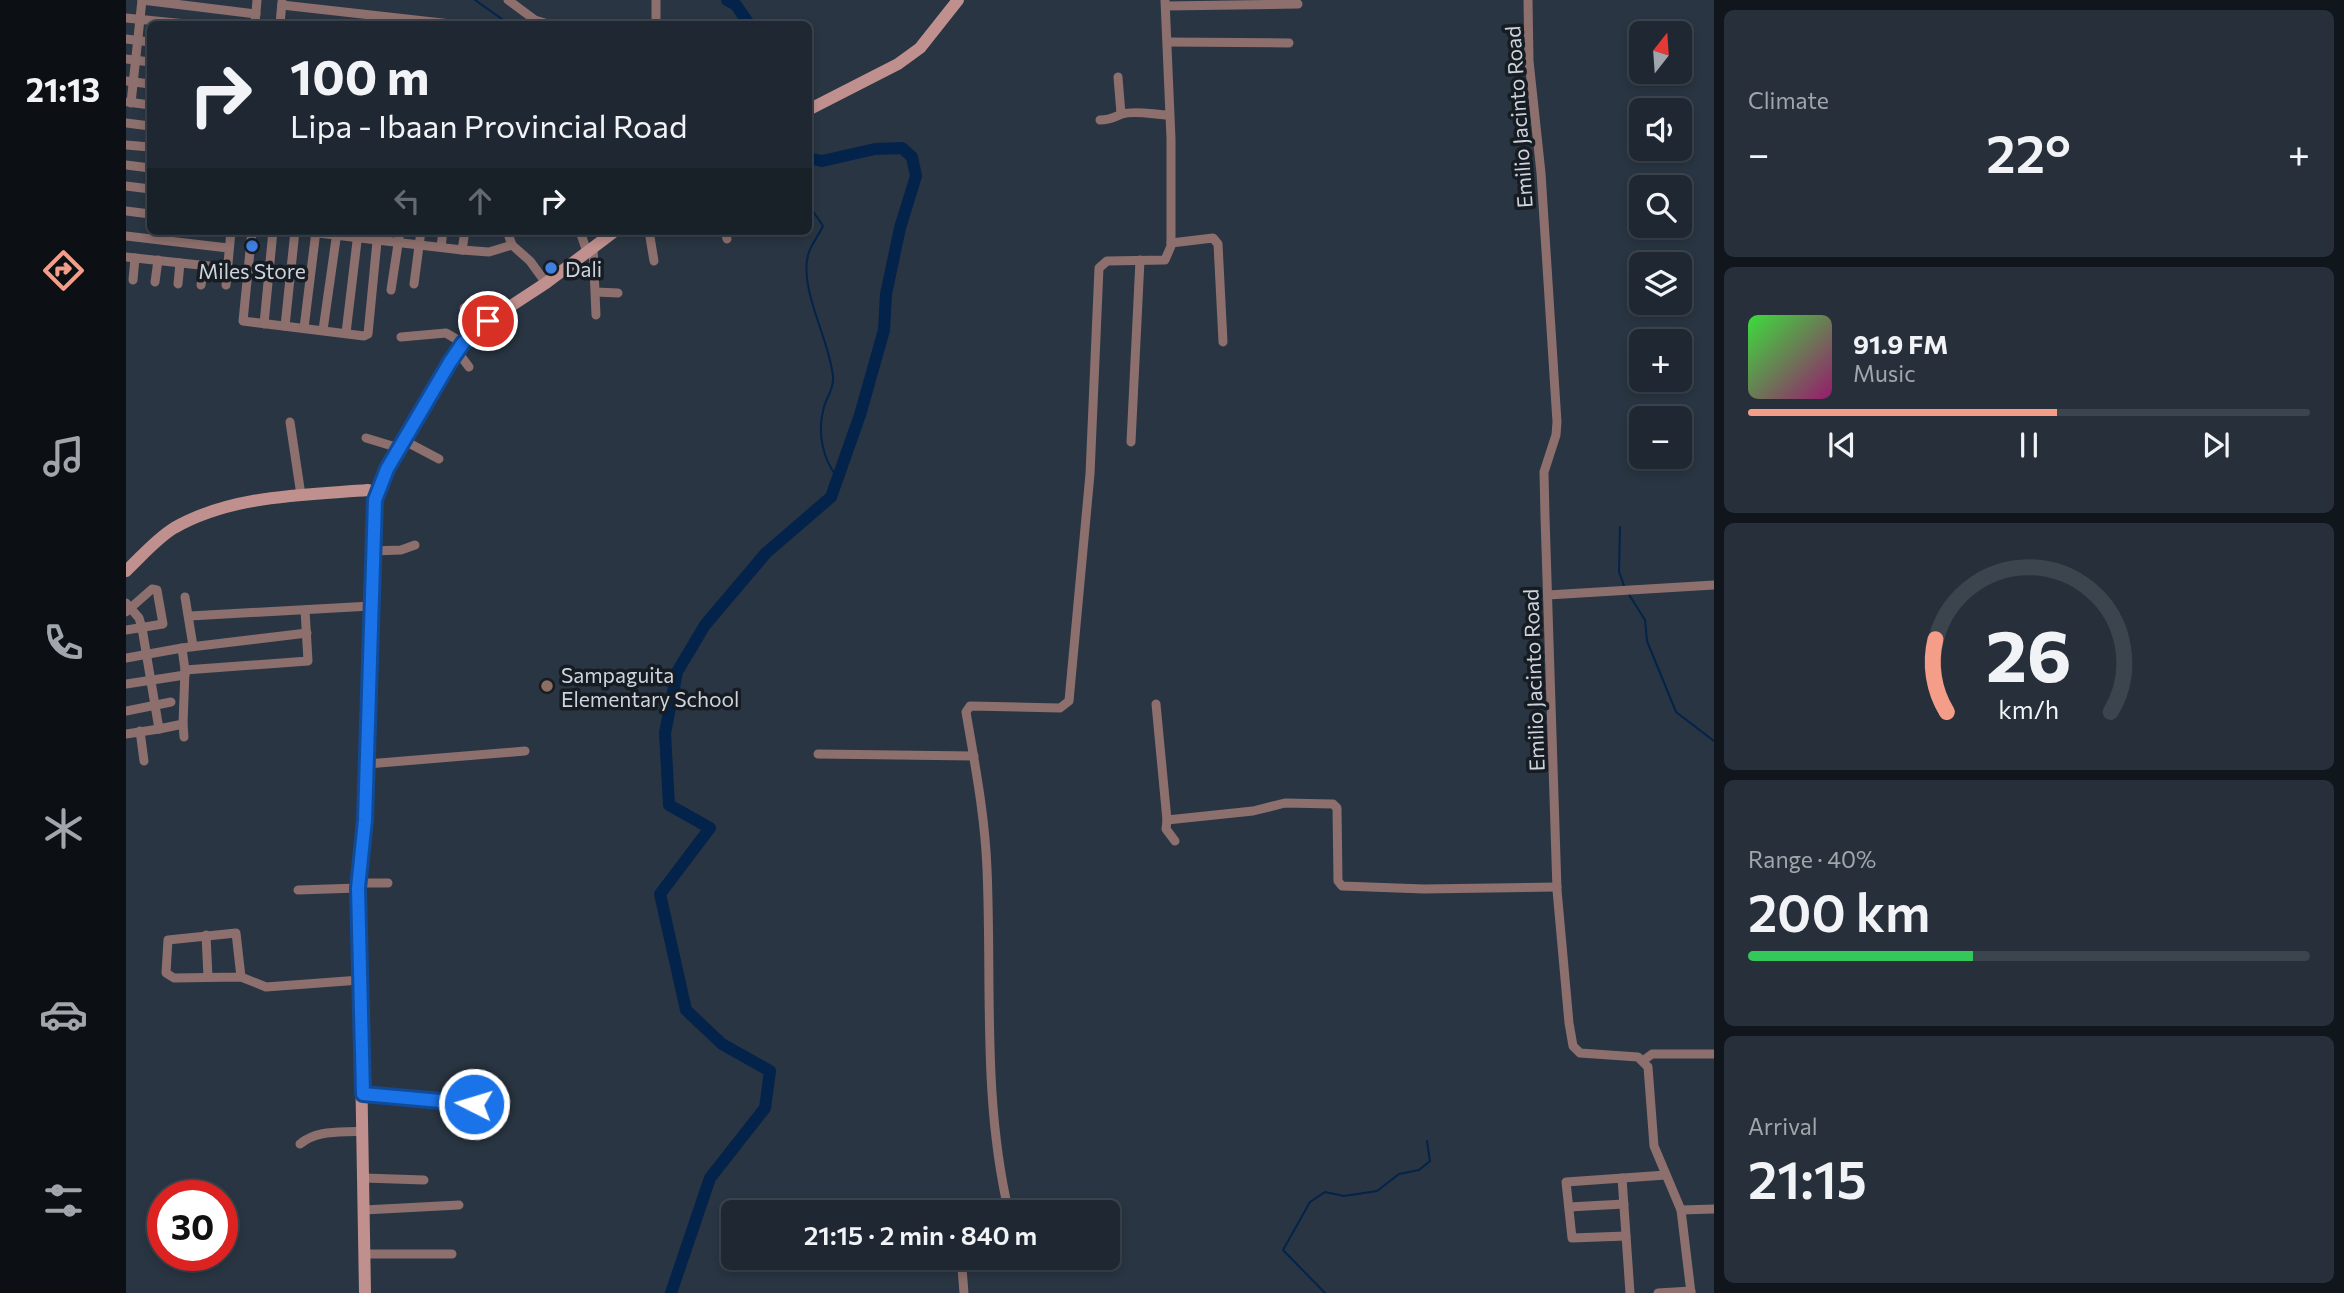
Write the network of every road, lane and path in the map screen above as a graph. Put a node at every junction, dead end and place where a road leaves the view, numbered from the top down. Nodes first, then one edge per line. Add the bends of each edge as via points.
1 (142, 0) edge
2 (257, 0) edge
3 (508, 0) edge
4 (527, 0) edge
5 (656, 0) edge
6 (958, 0) edge
7 (1528, 0) edge
8 (282, 3) edge
9 (1165, 3) edge
10 (1297, 4) dead end
11 (526, 13) junction
12 (256, 14) junction
13 (126, 18) edge
14 (140, 19) junction
15 (158, 21) edge
16 (255, 21) edge
17 (280, 21) edge
18 (427, 21) edge
19 (542, 21) edge
20 (656, 21) edge
21 (126, 39) edge
22 (138, 41) junction
23 (147, 42) edge
24 (1168, 42) junction
25 (1289, 43) dead end
26 (131, 60) edge
27 (1118, 77) dead end
28 (129, 82) edge
29 (147, 84) edge
30 (129, 102) edge
31 (147, 105) edge
32 (812, 108) edge
33 (1121, 114) junction
34 (1169, 115) junction
35 (1100, 120) dead end
36 (126, 123) edge
37 (147, 126) edge
38 (126, 145) edge
39 (147, 147) edge
40 (126, 165) edge
41 (147, 168) edge
42 (126, 186) edge
43 (147, 189) edge
44 (126, 211) edge
45 (147, 214) edge
46 (231, 235) edge
47 (252, 235) edge
48 (273, 235) edge
49 (295, 235) edge
50 (316, 235) edge
51 (337, 235) edge
52 (358, 235) edge
53 (377, 235) edge
54 (400, 235) edge
55 (420, 235) edge
56 (442, 235) edge
57 (464, 235) edge
58 (508, 235) edge
59 (582, 235) edge
60 (610, 235) edge
61 (650, 235) edge
62 (126, 236) edge
63 (399, 242) junction
64 (1171, 243) junction
65 (418, 244) junction
66 (512, 246) junction
67 (441, 247) junction
68 (229, 248) junction
69 (462, 250) junction
70 (590, 250) junction
71 (131, 257) edge
72 (158, 260) junction
73 (1140, 260) junction
74 (654, 261) dead end
75 (180, 263) junction
76 (204, 265) junction
77 (227, 268) junction
78 (133, 280) dead end
79 (155, 282) dead end
80 (546, 283) junction
81 (178, 284) dead end
82 (414, 284) dead end
83 (201, 285) dead end
84 (226, 285) dead end
85 (391, 290) dead end
86 (596, 292) junction
87 (618, 293) dead end
88 (464, 308) dead end
89 (596, 314) dead end
90 (264, 324) junction
91 (285, 326) junction
92 (304, 328) junction
93 (480, 328) junction
94 (323, 330) junction
95 (345, 333) junction
96 (401, 337) dead end
97 (1223, 342) dead end
98 (460, 347) junction
99 (469, 367) dead end
100 (290, 422) dead end
101 (366, 438) dead end
102 (1131, 442) dead end
103 (401, 444) junction
104 (439, 459) dead end
105 (377, 493) junction
106 (301, 495) junction
107 (415, 545) dead end
108 (372, 551) junction
109 (126, 571) edge
110 (1714, 585) edge
111 (1548, 595) junction
112 (185, 597) dead end
113 (371, 606) junction
114 (128, 607) edge
115 (305, 610) junction
116 (190, 616) junction
117 (142, 628) junction
118 (126, 630) edge
119 (307, 633) junction
120 (193, 646) junction
121 (182, 648) junction
122 (147, 654) junction
123 (126, 657) edge
124 (185, 672) junction
125 (150, 680) junction
126 (126, 684) edge
127 (171, 702) dead end
128 (1156, 704) dead end
129 (155, 706) junction
130 (126, 711) edge
131 (183, 724) junction
132 (159, 729) junction
133 (141, 731) junction
134 (126, 734) edge
135 (184, 737) dead end
136 (525, 751) dead end
137 (818, 754) dead end
138 (974, 756) junction
139 (144, 761) dead end
140 (367, 764) junction
141 (1167, 820) junction
142 (1175, 841) dead end
143 (388, 883) dead end
144 (358, 885) junction
145 (1557, 887) junction
146 (298, 890) dead end
147 (206, 935) junction
148 (208, 978) junction
149 (241, 978) junction
150 (360, 980) junction
151 (1714, 1054) edge
152 (1644, 1060) junction
153 (363, 1094) junction
154 (474, 1104) dead end
155 (363, 1131) junction
156 (300, 1144) dead end
157 (1666, 1175) junction
158 (364, 1178) junction
159 (1622, 1178) junction
160 (424, 1180) dead end
161 (1006, 1200) edge
162 (1624, 1204) junction
163 (459, 1205) dead end
164 (1569, 1207) junction
165 (1714, 1209) edge
166 (364, 1210) junction
167 (1681, 1210) junction
168 (1626, 1236) junction
169 (365, 1254) junction
170 (452, 1254) dead end
171 (962, 1270) edge
172 (1691, 1292) edge
173 (365, 1293) edge
174 (964, 1293) edge
175 (1630, 1293) edge
176 (1658, 1293) edge

1 - 12 street
1 - 14 street
2 - 12 street
3 - 11 street
4 - 11 street
5 - 20 street
6 - 32 main road via 920,48
7 - 111 street, Emilio Jacinto Road via 1557,422 1545,472
8 - 17 street
8 - 18 street
9 - 10 street
9 - 24 street
11 - 19 street
12 - 16 street
13 - 14 street
14 - 15 street
14 - 22 street
21 - 22 street
22 - 23 street
22 - 26 street
24 - 25 street
24 - 34 street
26 - 28 street
27 - 33 street
28 - 29 street
28 - 30 street
30 - 31 street
33 - 34 street
33 - 35 street via 1113,120
34 - 64 street
36 - 37 street
38 - 39 street
40 - 41 street
42 - 43 street
44 - 45 street
46 - 68 street
47 - 90 street via 243,321
48 - 90 street
49 - 91 street
50 - 92 street
51 - 94 street
52 - 95 street
53 - 63 street
53 - 95 street via 368,334
54 - 63 street
55 - 65 street
56 - 67 street
57 - 69 street
58 - 66 street
59 - 70 street
60 - 70 main road
61 - 74 street
62 - 68 street
63 - 65 street
63 - 85 street
64 - 73 street via 1165,260
64 - 97 street via 1213,238 1218,244
65 - 67 street
65 - 82 street
66 - 69 street
66 - 80 street
67 - 69 street
68 - 77 street
70 - 80 main road
70 - 86 street
71 - 72 street
71 - 78 street
72 - 75 street
72 - 79 street
73 - 102 street
73 - 138 street via 1107,261 1100,268 1090,474 1069,701 1060,708 968,707
75 - 76 street
75 - 81 street
76 - 77 street
76 - 83 street
77 - 84 street
80 - 93 main road
86 - 87 street
86 - 89 street
88 - 93 street
90 - 91 street
91 - 92 street
92 - 94 street
93 - 98 main road
94 - 95 street
96 - 98 street via 446,333
98 - 99 street
98 - 103 main road
100 - 106 street
101 - 103 street
103 - 104 street
103 - 105 main road
105 - 106 main road
105 - 108 main road
106 - 109 main road via 224,508 186,522 164,535
107 - 108 street
108 - 113 main road
110 - 111 street
111 - 145 street, Emilio Jacinto Road
112 - 116 street
113 - 115 street
113 - 140 main road
114 - 117 street
114 - 117 street via 154,587 157,590 163,624
115 - 116 street
115 - 119 street
116 - 120 street
117 - 118 street
117 - 122 street
119 - 120 street
119 - 124 street via 307,662
120 - 121 street
121 - 122 street
121 - 124 street
122 - 123 street
122 - 125 street
124 - 125 street
124 - 131 street
125 - 126 street
125 - 129 street
127 - 129 street
128 - 141 street
129 - 130 street
129 - 132 street
131 - 132 street
131 - 135 street
132 - 133 street
133 - 134 street
133 - 139 street
136 - 140 street
137 - 138 street
138 - 161 street via 987,866 988,1051 997,1164
140 - 144 main road
141 - 142 street via 1166,829
141 - 145 street via 1285,803 1333,804 1337,808 1338,881 1342,886
143 - 144 street
144 - 146 street
144 - 150 main road
145 - 152 street, Emilio Jacinto Road via 1573,1046 1587,1055
147 - 148 street
147 - 148 street via 168,940 166,973 174,978
147 - 149 street via 236,933
148 - 149 street
149 - 150 street via 266,987
150 - 153 main road
151 - 152 street via 1651,1054
152 - 157 street via 1650,1075 1654,1146
153 - 154 street
153 - 155 main road
155 - 156 street via 319,1134
155 - 158 main road
157 - 159 street
157 - 167 street
158 - 160 street
158 - 166 main road
159 - 162 street
159 - 164 street via 1566,1182
162 - 164 street
162 - 168 street
163 - 166 street
164 - 168 street via 1572,1238
165 - 167 street
166 - 169 main road
167 - 172 street
168 - 175 street
169 - 170 street
169 - 173 main road
171 - 174 street
172 - 176 street

